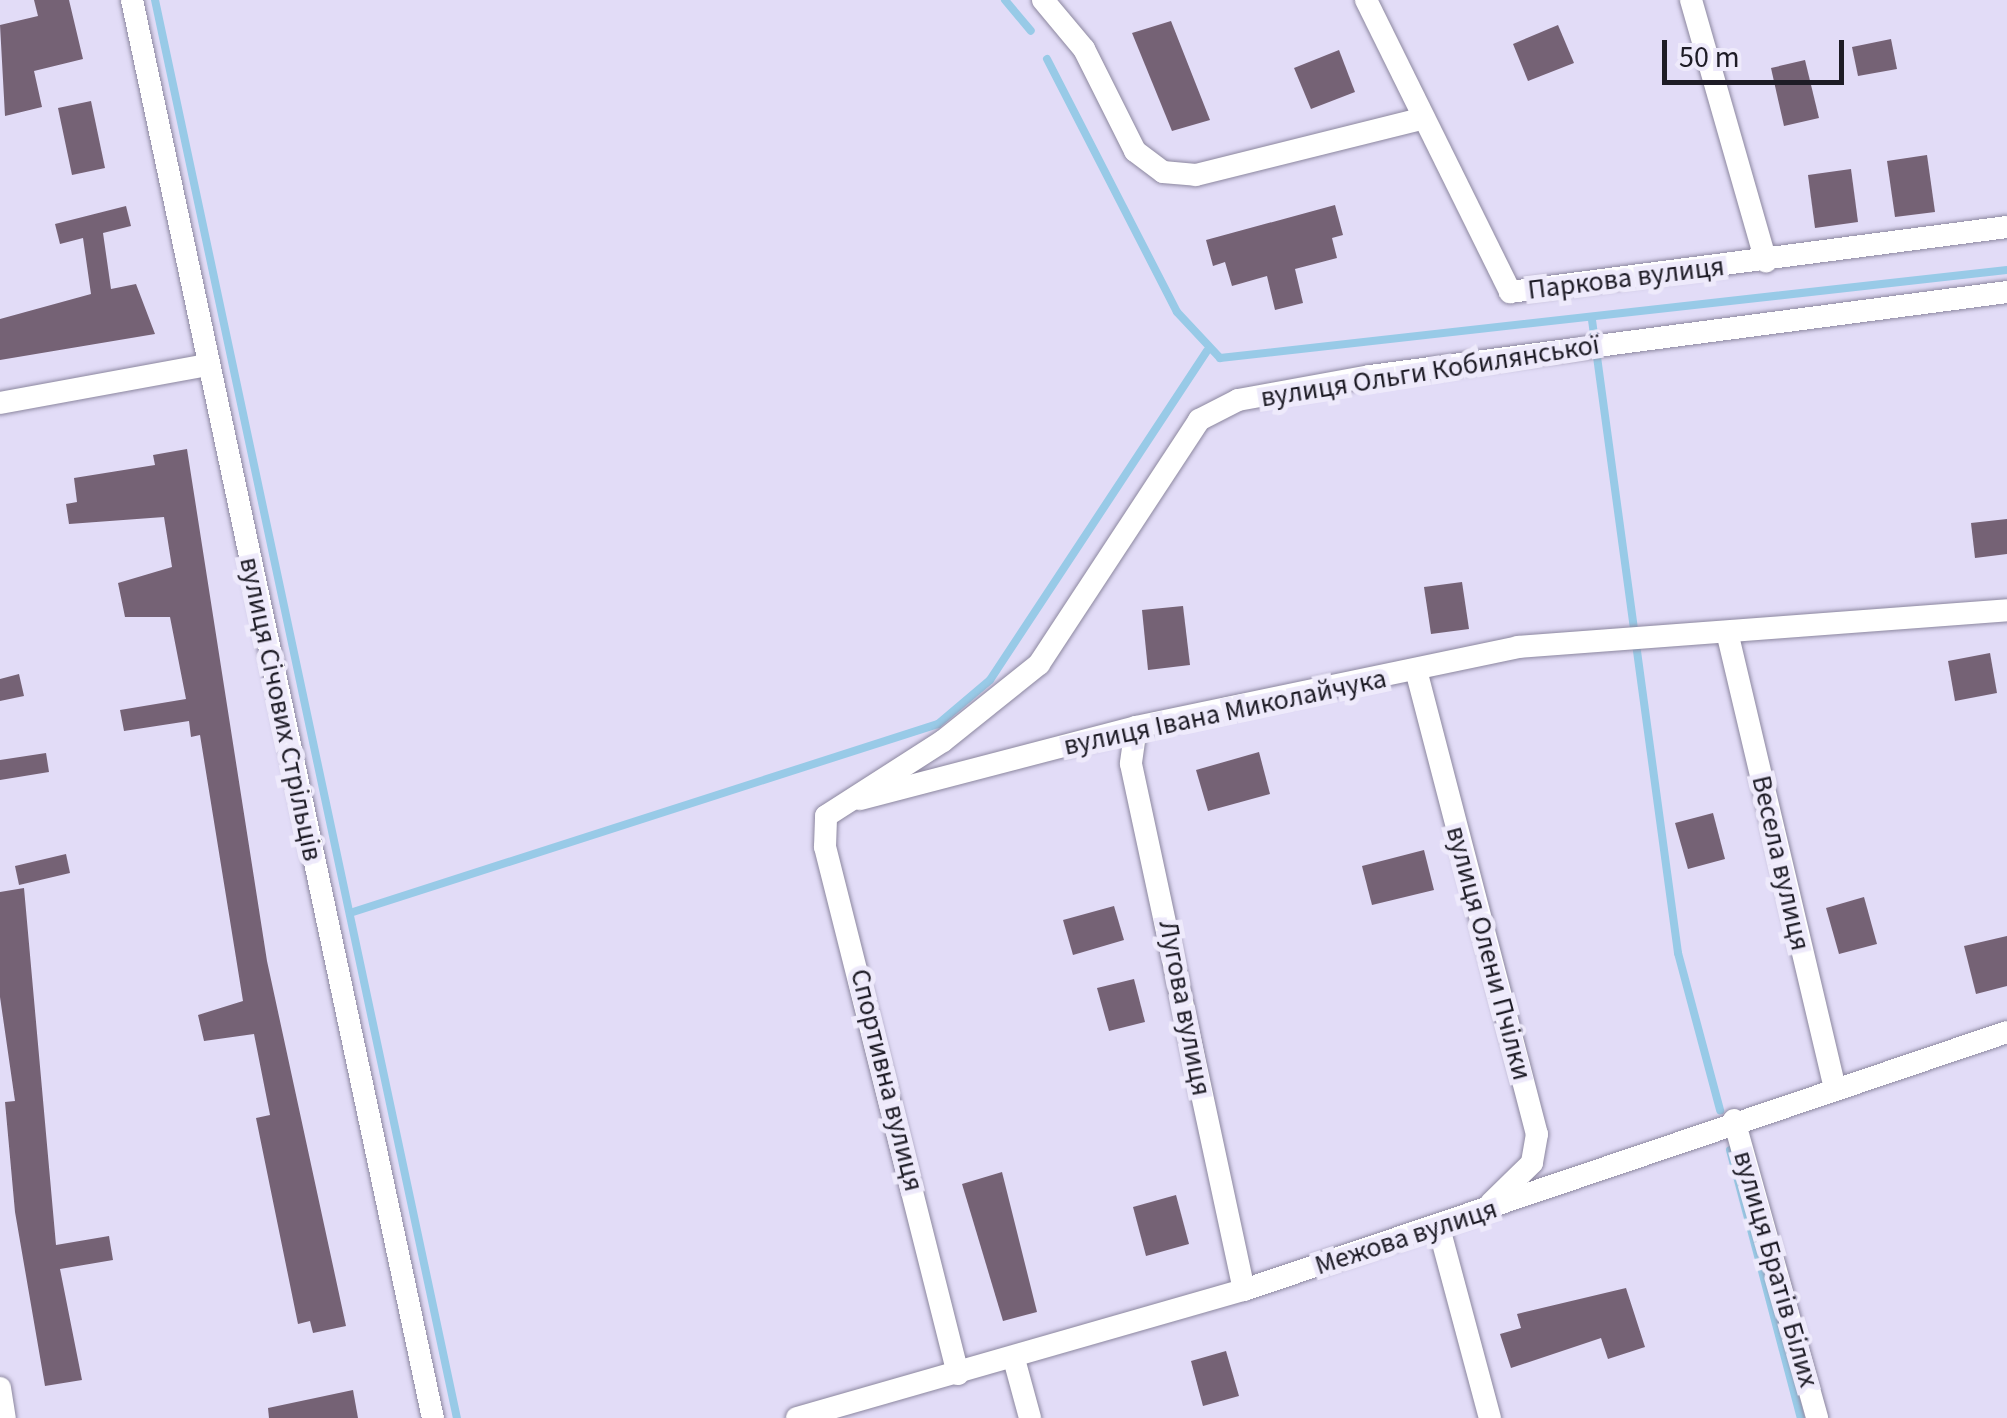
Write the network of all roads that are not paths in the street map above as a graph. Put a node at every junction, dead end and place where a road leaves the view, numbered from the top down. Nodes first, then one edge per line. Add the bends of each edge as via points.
1 (132, 0) edge
2 (1043, 0) edge
3 (1366, 0) edge
4 (1692, 0) edge
5 (1420, 118) junction
6 (2007, 227) edge
7 (1766, 261) junction
8 (2007, 292) edge
9 (207, 365) junction
10 (0, 403) edge
11 (2007, 610) edge
12 (1728, 636) junction
13 (1416, 670) junction
14 (1136, 727) junction
15 (841, 801) junction
16 (2007, 1032) edge
17 (1835, 1090) junction
18 (1734, 1120) junction
19 (1478, 1214) junction
20 (1439, 1228) junction
21 (1244, 1290) junction
22 (1014, 1359) junction
23 (958, 1374) junction
24 (0, 1388) edge
25 (5, 1418) edge
26 (433, 1418) edge
27 (797, 1418) edge
28 (1030, 1418) edge
29 (1490, 1418) edge
30 (1817, 1418) edge

1 - 9 street, вулиця Січових Стрільців
2 - 5 street via 1084,49 1135,151 1162,172 1196,175
3 - 5 street, Паркова вулиця
4 - 7 street
5 - 7 street, Паркова вулиця via 1510,292
6 - 7 street, Паркова вулиця
8 - 15 street, вулиця Ольги Кобилянської via 1238,400 1199,420 1039,664 943,741
9 - 10 street
9 - 26 street, вулиця Січових Стрільців
11 - 12 street, вулиця Івана Миколайчука
12 - 13 street, вулиця Івана Миколайчука via 1631,637
12 - 17 street, Весела вулиця
13 - 14 street, вулиця Івана Миколайчука
13 - 19 street, вулиця Олени Пчілки via 1537,1134 1532,1164
14 - 15 street, вулиця Івана Миколайчука
14 - 21 street, Лугова вулиця via 1132,764
15 - 23 street, Спортивна вулиця via 825,847
16 - 17 street, Межова вулиця
17 - 18 street, Межова вулиця
18 - 19 street, Межова вулиця
18 - 30 street, вулиця Братів Білих
19 - 20 street, Межова вулиця
20 - 21 street, Межова вулиця
20 - 29 street
21 - 22 street, Межова вулиця
22 - 23 street, Межова вулиця
22 - 28 street
23 - 27 street, Межова вулиця
24 - 25 street

